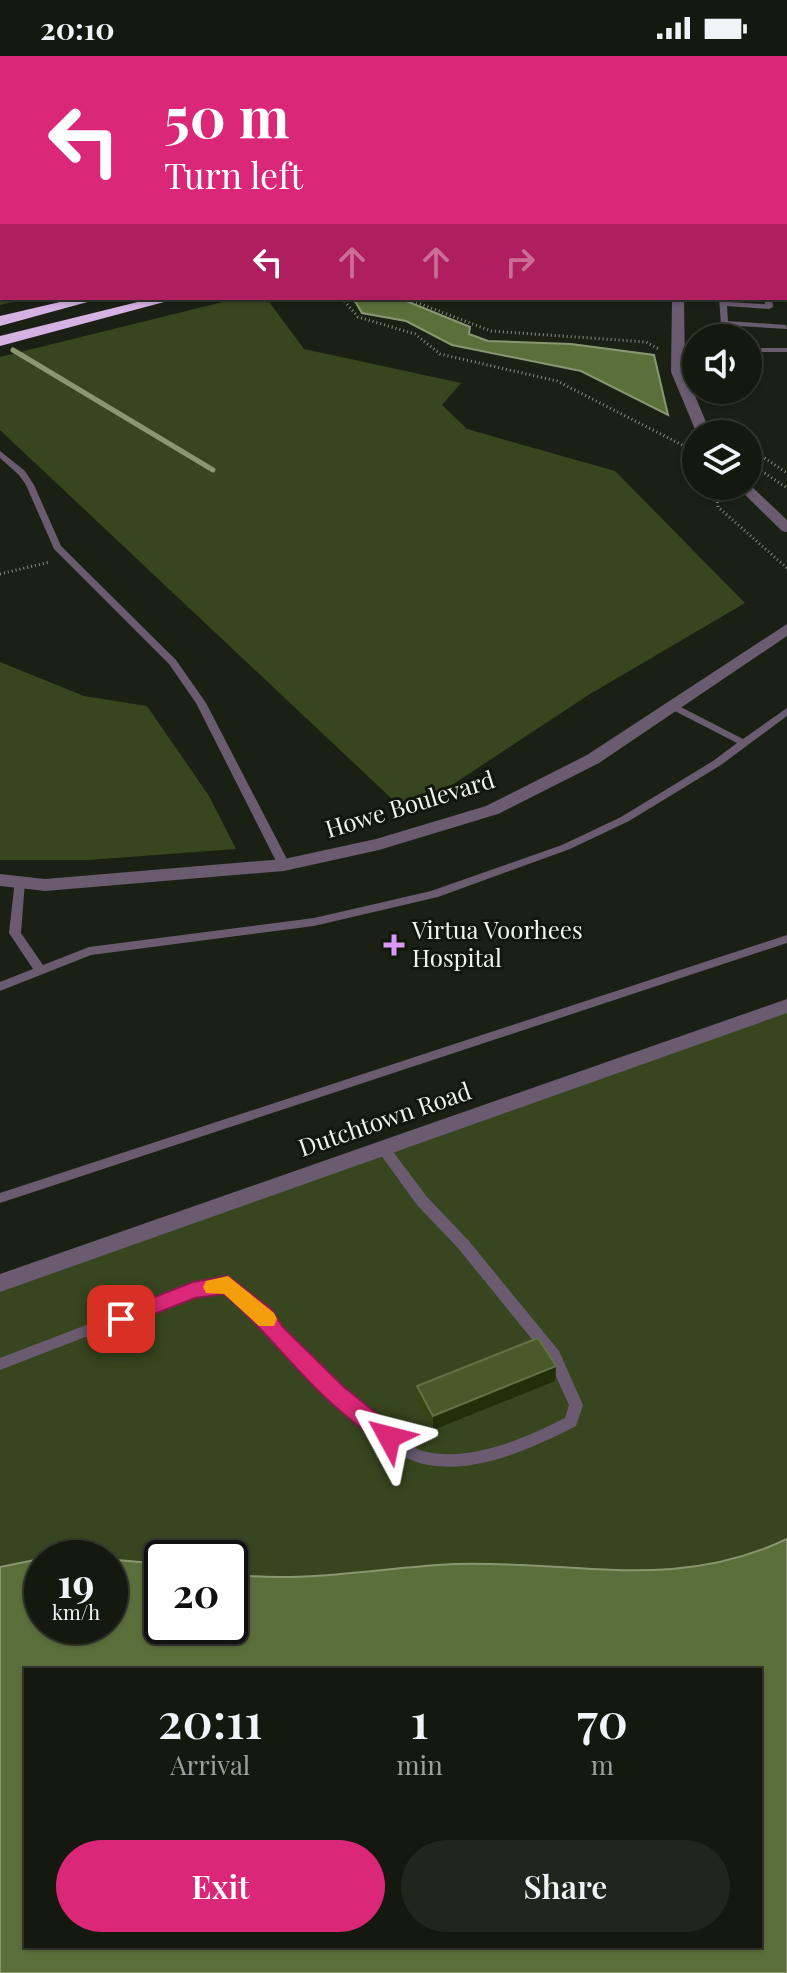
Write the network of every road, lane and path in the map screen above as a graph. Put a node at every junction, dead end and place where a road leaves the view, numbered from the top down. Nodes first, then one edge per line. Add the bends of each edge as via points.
1 (87, 300) edge
2 (164, 300) edge
3 (343, 300) edge
4 (410, 300) edge
5 (678, 300) edge
6 (768, 300) edge
7 (724, 301) edge
8 (0, 321) edge
9 (786, 327) edge
10 (0, 341) edge
11 (762, 350) edge
12 (785, 350) edge
13 (676, 353) junction
14 (682, 353) edge
15 (661, 362) dead end
16 (698, 420) edge
17 (682, 444) edge
18 (0, 454) edge
19 (762, 456) edge
20 (762, 471) edge
21 (787, 473) edge
22 (787, 488) edge
23 (717, 500) edge
24 (758, 500) edge
25 (787, 528) edge
26 (66, 558) junction
27 (787, 568) edge
28 (0, 574) edge
29 (787, 629) edge
30 (673, 706) junction
31 (787, 711) edge
32 (744, 743) junction
33 (284, 865) junction
34 (9, 881) edge
35 (787, 939) edge
36 (40, 970) junction
37 (0, 987) edge
38 (787, 1006) edge
39 (383, 1148) junction
40 (0, 1198) edge
41 (0, 1283) edge
42 (0, 1364) edge

1 - 8 highway
2 - 10 highway
3 - 17 path via 356,317 417,332 440,354 557,381
4 - 15 path via 491,331 651,343 659,347
5 - 13 street
6 - 7 lane via 769,307
7 - 9 lane via 724,323
9 - 12 lane via 773,337
11 - 12 lane
13 - 14 lane
13 - 16 street
18 - 26 lane via 22,473 45,527
19 - 21 path
20 - 22 path
23 - 27 path via 718,507
24 - 25 street
26 - 28 path
26 - 33 lane via 173,662 201,703
29 - 30 street, Howe Boulevard
30 - 32 lane
30 - 33 street, Howe Boulevard via 593,759 492,810
31 - 32 lane
32 - 36 lane via 614,825 434,894 314,922 89,951
33 - 34 street, Howe Boulevard via 45,885
34 - 36 lane via 15,933
35 - 40 lane
36 - 37 lane
38 - 39 street, Dutchtown Road
39 - 41 street, Dutchtown Road
39 - 42 lane via 554,1355 576,1405 571,1422 472,1457 417,1456 336,1394 264,1315 228,1285 193,1290

